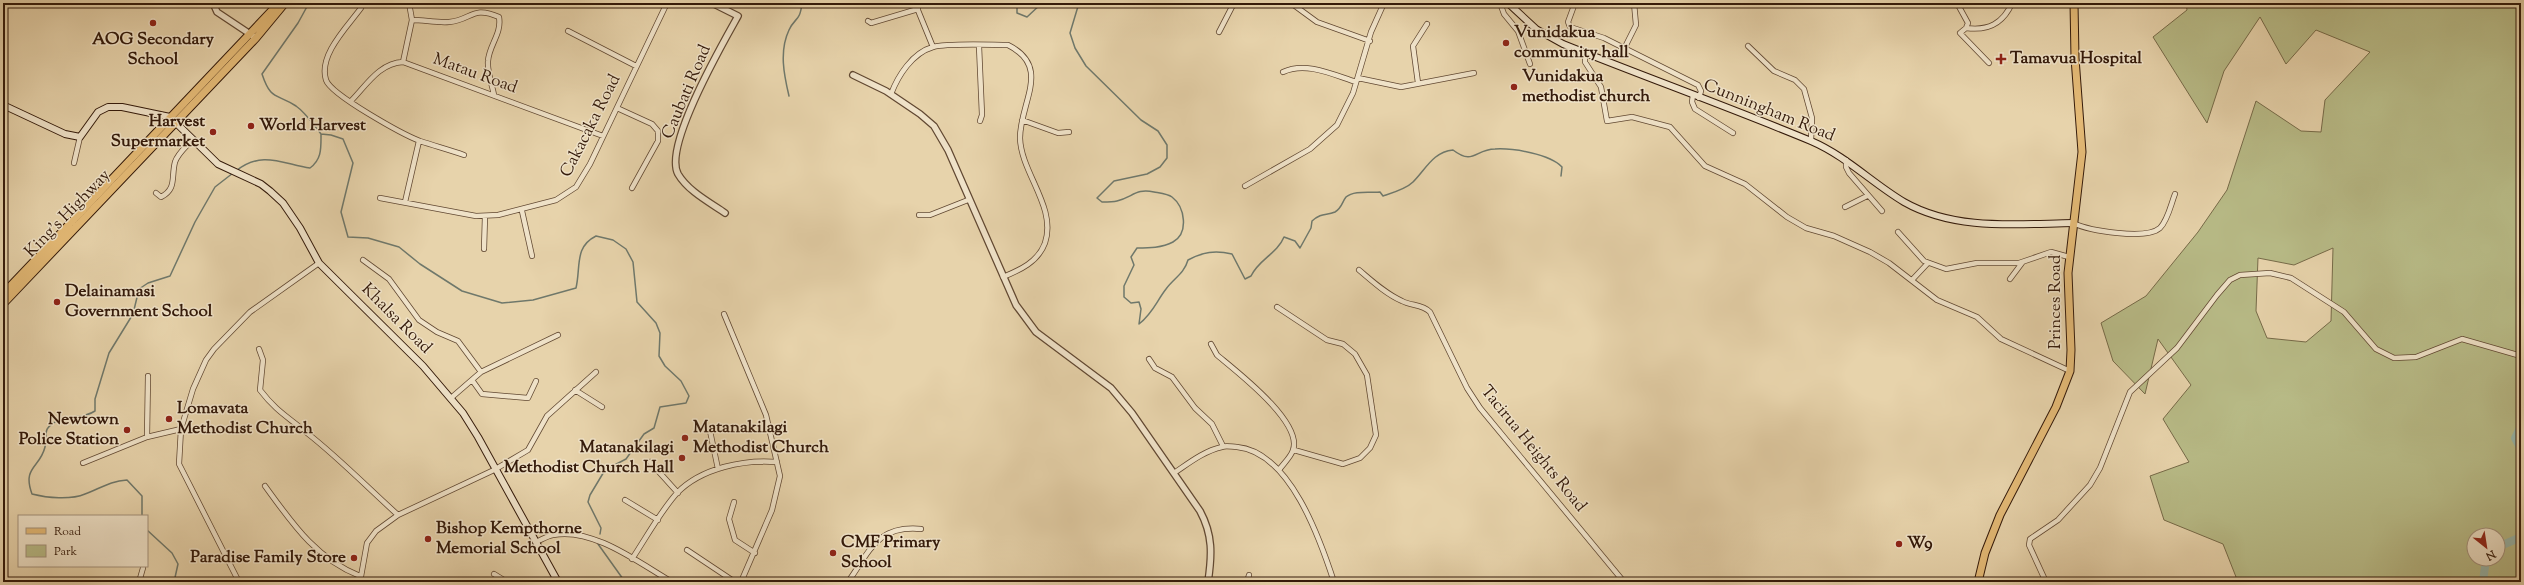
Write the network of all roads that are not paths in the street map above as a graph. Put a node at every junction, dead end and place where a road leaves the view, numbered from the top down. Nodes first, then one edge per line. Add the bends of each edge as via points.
1 (213, 3) edge
2 (278, 3) edge
3 (285, 3) edge
4 (409, 3) edge
5 (667, 3) edge
6 (712, 3) edge
7 (915, 3) edge
8 (1234, 3) edge
9 (1291, 3) edge
10 (1384, 3) edge
11 (1500, 3) edge
12 (1508, 3) edge
13 (1575, 3) edge
14 (1634, 3) edge
15 (1957, 3) edge
16 (2012, 3) edge
17 (2074, 3) edge
18 (361, 8) dead end
19 (918, 9) junction
20 (412, 20) junction
21 (868, 20) dead end
22 (1427, 24) dead end
23 (1966, 28) junction
24 (568, 31) dead end
25 (1219, 32) dead end
26 (254, 36) junction
27 (1370, 41) junction
28 (979, 46) junction
29 (1748, 46) dead end
30 (933, 47) junction
31 (1625, 47) junction
32 (1585, 53) junction
33 (403, 62) junction
34 (1989, 63) dead end
35 (1530, 64) dead end
36 (636, 66) junction
37 (1284, 72) dead end
38 (1474, 73) dead end
39 (852, 75) dead end
40 (1357, 80) junction
41 (1418, 83) junction
42 (891, 94) junction
43 (494, 95) junction
44 (1693, 96) junction
45 (1700, 98) junction
46 (350, 102) junction
47 (3, 105) edge
48 (617, 108) junction
49 (173, 120) junction
50 (1022, 120) junction
51 (980, 121) dead end
52 (1069, 132) dead end
53 (1734, 133) dead end
54 (603, 136) junction
55 (80, 137) junction
56 (192, 140) junction
57 (419, 140) junction
58 (1811, 141) junction
59 (464, 155) dead end
60 (1846, 160) junction
61 (74, 163) dead end
62 (1245, 186) dead end
63 (632, 188) dead end
64 (156, 193) dead end
65 (2175, 194) dead end
66 (1868, 196) junction
67 (380, 198) dead end
68 (968, 200) junction
69 (405, 202) junction
70 (1845, 207) dead end
71 (522, 211) junction
72 (1882, 211) dead end
73 (725, 213) dead end
74 (919, 215) dead end
75 (485, 216) junction
76 (2073, 223) junction
77 (1898, 232) dead end
78 (484, 249) dead end
79 (532, 256) dead end
80 (2069, 257) junction
81 (363, 260) dead end
82 (2023, 262) junction
83 (319, 263) junction
84 (1928, 263) junction
85 (1359, 270) dead end
86 (1003, 277) junction
87 (2010, 279) dead end
88 (1912, 280) junction
89 (3, 294) edge
90 (3, 304) edge
91 (1277, 307) dead end
92 (724, 314) dead end
93 (558, 335) dead end
94 (1211, 344) dead end
95 (259, 350) dead end
96 (2521, 356) edge
97 (1149, 359) dead end
98 (2070, 371) junction
99 (481, 372) junction
100 (596, 372) dead end
101 (148, 376) dead end
102 (472, 380) junction
103 (536, 381) dead end
104 (575, 390) junction
105 (451, 398) junction
106 (602, 407) dead end
107 (181, 429) junction
108 (710, 431) dead end
109 (147, 437) junction
110 (1223, 446) junction
111 (1294, 450) junction
112 (650, 462) dead end
113 (777, 462) junction
114 (83, 463) dead end
115 (718, 469) junction
116 (494, 470) junction
117 (1279, 470) junction
118 (1174, 473) junction
119 (264, 486) dead end
120 (678, 493) junction
121 (625, 500) dead end
122 (734, 502) dead end
123 (398, 515) junction
124 (658, 520) junction
125 (921, 529) dead end
126 (536, 542) junction
127 (686, 550) dead end
128 (755, 553) junction
129 (632, 559) junction
130 (143, 568) dead end
131 (494, 574) dead end
132 (1249, 575) dead end
133 (360, 576) junction
134 (139, 582) edge
135 (239, 582) edge
136 (360, 582) edge
137 (507, 582) edge
138 (558, 582) edge
139 (672, 582) edge
140 (735, 582) edge
141 (741, 582) edge
142 (848, 582) edge
143 (1208, 582) edge
144 (1247, 582) edge
145 (1334, 582) edge
146 (1624, 582) edge
147 (1978, 582) edge
148 (2046, 582) edge

1 - 26 street via 216,12
2 - 26 main road, King's Highway
3 - 26 main road, King's Highway
4 - 20 street
5 - 36 street, Cakacaka Road
6 - 73 street, Caubati Road via 738,16 708,71 682,129 675,162 677,173 691,188
7 - 19 street
8 - 25 street
9 - 27 street via 1317,22
10 - 27 street via 1371,32
11 - 35 street via 1504,14 1518,31
12 - 32 main road, Cunningham Road via 1536,30
13 - 31 street via 1568,22 1570,27 1593,33
14 - 31 street via 1636,25
15 - 23 street via 1968,23
16 - 23 street via 1999,23 1987,29
17 - 76 main road, Princes Road via 2082,152
18 - 46 street via 335,43 326,69 329,86
19 - 21 street via 871,23
19 - 30 street
20 - 33 street
20 - 43 street via 448,22 478,12 487,12 499,17 499,32 490,45 488,63
22 - 41 street via 1413,46
23 - 34 street via 1961,35
24 - 36 street
26 - 49 main road, King's Highway
27 - 40 street
28 - 30 street
28 - 50 street via 1008,45 1019,50 1028,62 1032,76
28 - 51 street via 982,115
29 - 58 street via 1774,71 1795,80 1804,89 1812,118
30 - 42 street via 908,63
31 - 45 street via 1698,85 1701,91
32 - 44 main road, Cunningham Road
32 - 88 street via 1585,62 1597,79 1602,92 1607,121 1632,117 1668,126 1705,166 1744,184 1793,221 1870,252
33 - 43 street, Matau Road
33 - 46 street via 383,67
36 - 48 street, Cakacaka Road
37 - 40 street via 1291,68 1311,69
38 - 41 street
39 - 42 street
40 - 41 street via 1391,87
40 - 62 street via 1337,125 1323,139
42 - 68 street via 934,126 948,150
43 - 54 street, Matau Road
44 - 45 main road, Cunningham Road
44 - 53 street via 1695,108
45 - 58 main road, Cunningham Road
46 - 57 street
47 - 55 main road via 65,134
48 - 54 street, Cakacaka Road
48 - 63 street via 652,124 658,131 658,141
49 - 55 main road via 108,106 98,112
49 - 56 main road, Khalsa Road
49 - 89 main road, King's Highway
49 - 90 main road, King's Highway
50 - 52 street via 1058,133
50 - 86 street via 1020,138 1044,209 1045,243 1028,265
54 - 71 street, Cakacaka Road via 576,188 556,200
55 - 61 street
56 - 64 street via 176,161 173,185 169,193 161,197
56 - 83 main road, Khalsa Road via 218,164 261,184 283,203
57 - 59 street
57 - 69 street
58 - 60 main road, Cunningham Road
60 - 66 street via 1847,171
60 - 76 main road, Cunningham Road via 1906,203 1952,220 2004,224
65 - 76 street via 2163,225 2154,231 2108,234
66 - 70 street
66 - 72 street
67 - 69 street, Cakacaka Road
68 - 74 street via 930,216
68 - 86 street
69 - 75 street, Cakacaka Road
71 - 75 street, Cakacaka Road
71 - 79 street
75 - 78 street
76 - 80 main road, Princes Road
77 - 84 street
80 - 82 street via 2051,252
80 - 98 main road, Princes Road
81 - 99 street via 389,279 419,320 437,332 458,341
82 - 84 street via 1978,263 1950,269
82 - 87 street
83 - 105 main road, Khalsa Road via 423,366
83 - 107 street via 250,312 214,349 193,389
84 - 88 street
85 - 146 street, Tacirua Heights Road via 1376,285 1402,301 1426,308 1430,312 1467,388 1480,408
86 - 118 street via 1016,305 1036,332 1111,388
88 - 98 street via 1937,300 1977,317 2001,339
91 - 111 street via 1327,340 1343,344 1355,354 1367,375 1376,435 1370,448 1360,458 1343,464
92 - 113 street via 766,415
93 - 99 street
94 - 111 street via 1217,354 1272,402 1293,438
95 - 123 street via 263,360 260,390 269,402 281,415 307,432
96 - 148 street via 2462,339 2416,357 2394,358 2376,349 2344,312 2290,278 2264,272 2237,276 2216,295 2177,348 2130,392 2100,468 2090,485 2058,520 2030,539 2029,545
97 - 110 street via 1155,368 1172,377 1195,408 1212,424
98 - 147 main road, Princes Road via 2056,407 2000,515 1985,553
99 - 102 street
100 - 104 street
101 - 109 street
102 - 103 street via 482,394 528,398
102 - 105 street
104 - 106 street
104 - 116 street via 547,416 528,450
105 - 116 main road, Khalsa Road via 478,437
107 - 109 street
107 - 135 street via 179,464
108 - 115 street
109 - 114 street
110 - 117 street via 1247,448
110 - 118 street via 1200,456
111 - 117 street
112 - 120 street
113 - 115 street via 761,461
113 - 128 street via 780,476 772,510
115 - 120 street
116 - 123 street
116 - 126 main road, Khalsa Road
117 - 145 street via 1294,491 1314,530
118 - 143 street via 1208,525 1212,546
119 - 133 street via 301,535 333,564
120 - 124 street
121 - 124 street
122 - 128 street via 730,519 735,540
123 - 133 street via 376,531 367,543
124 - 129 street
125 - 142 street via 896,529 878,540
126 - 129 street via 552,535 584,535
126 - 138 main road, Khalsa Road
127 - 140 street
128 - 141 street
129 - 139 street
130 - 134 street
131 - 137 street
132 - 144 street
133 - 136 street

